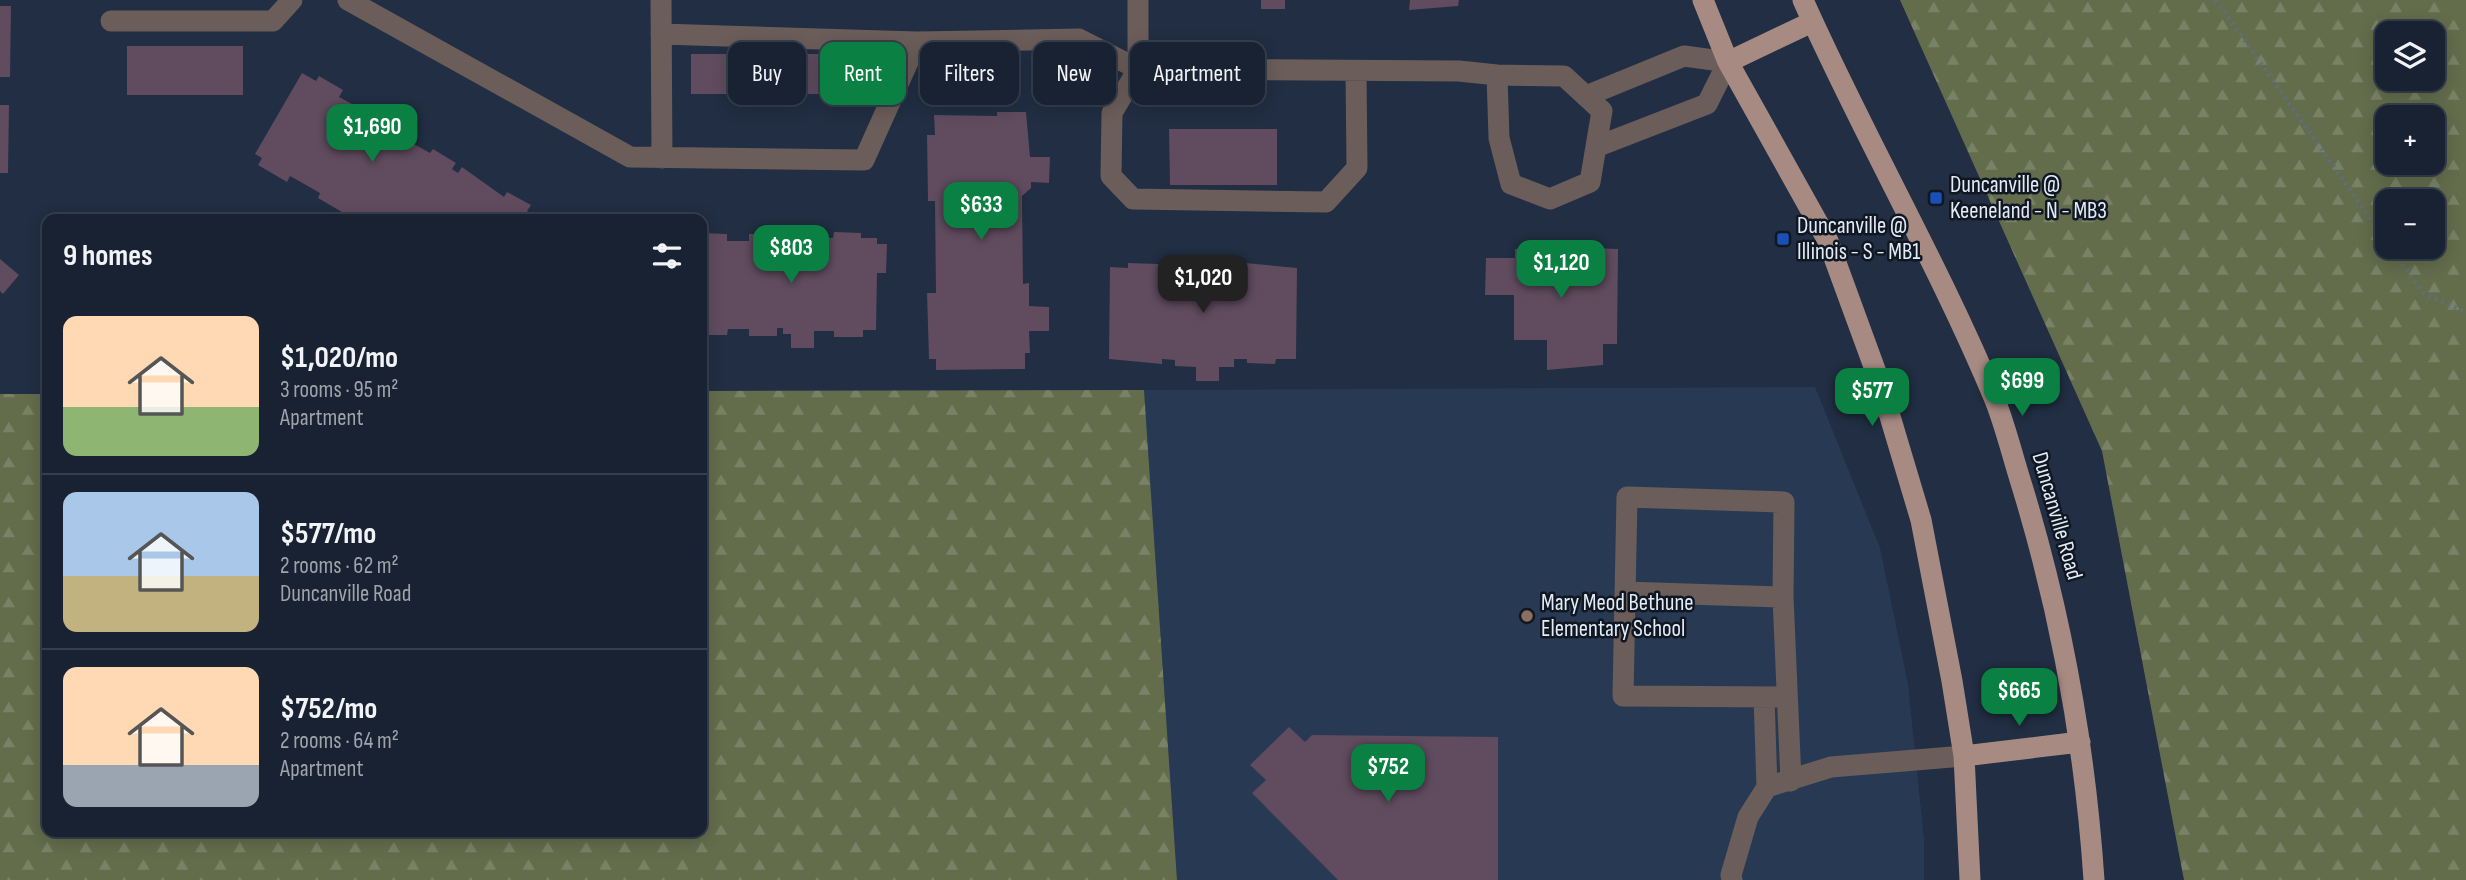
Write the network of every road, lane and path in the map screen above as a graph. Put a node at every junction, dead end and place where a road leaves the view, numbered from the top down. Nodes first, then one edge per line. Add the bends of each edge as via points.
1 (292, 0) edge
2 (348, 0) edge
3 (661, 0) edge
4 (1138, 0) edge
5 (1703, 0) edge
6 (1803, 0) edge
7 (2216, 0) edge
8 (111, 21) dead end
9 (1812, 22) junction
10 (661, 34) junction
11 (917, 42) junction
12 (1138, 42) edge
13 (1728, 62) junction
14 (1130, 65) edge
15 (1265, 70) edge
16 (1356, 71) junction
17 (1497, 75) junction
18 (1130, 83) edge
19 (1586, 96) junction
20 (1595, 147) junction
21 (662, 158) junction
22 (2375, 225) edge
23 (2399, 259) edge
24 (2466, 312) edge
25 (1625, 592) junction
26 (1783, 597) junction
27 (1764, 697) junction
28 (1787, 697) junction
29 (2080, 741) junction
30 (1964, 756) junction
31 (1791, 781) junction
32 (1767, 787) junction
33 (1732, 880) edge
34 (1970, 880) edge
35 (2094, 880) edge

1 - 8 lane via 273,21
2 - 21 lane via 630,157
3 - 10 lane
4 - 12 lane
5 - 13 main road
6 - 9 main road, Duncanville Road
7 - 22 path
9 - 13 main road
9 - 29 main road, Duncanville Road via 1946,289 1996,403 2043,554
10 - 11 lane
10 - 21 lane
11 - 14 lane via 1079,39
11 - 21 lane via 864,160
13 - 19 lane via 1684,56
13 - 20 lane via 1707,104
13 - 30 main road via 1828,241 1880,383 1921,520
15 - 16 lane
16 - 17 lane
16 - 18 lane via 1357,168 1326,202 1133,199 1111,176 1112,113
17 - 19 lane via 1564,76
17 - 20 lane via 1499,138 1511,184 1550,199 1590,182
19 - 20 lane via 1602,111
23 - 24 path via 2423,293
25 - 26 lane
25 - 26 lane via 1627,497 1784,502
25 - 27 lane via 1623,696
26 - 28 lane
27 - 28 lane
27 - 32 lane
28 - 31 lane
29 - 30 main road
29 - 35 main road, Duncanville Road
30 - 31 lane via 1831,767
30 - 34 main road
31 - 32 lane
32 - 33 lane via 1748,817

